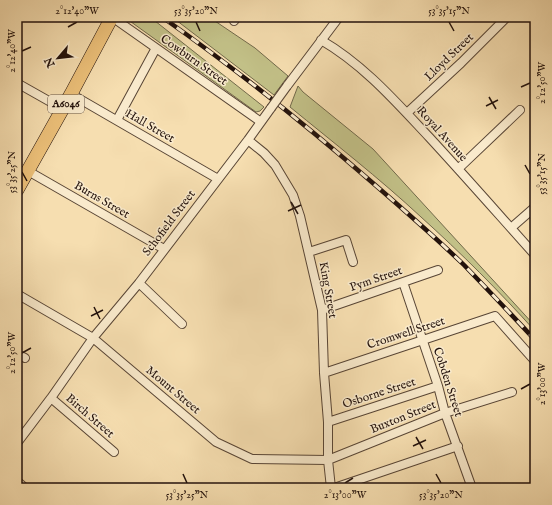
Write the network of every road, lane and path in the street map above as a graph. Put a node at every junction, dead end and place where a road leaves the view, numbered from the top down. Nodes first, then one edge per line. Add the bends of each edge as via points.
1 (112, 17) edge
2 (339, 17) edge
3 (507, 17) edge
4 (321, 40) junction
5 (156, 48) junction
6 (17, 83) edge
7 (71, 94) junction
8 (63, 109) junction
9 (520, 110) dead end
10 (407, 113) junction
11 (116, 120) junction
12 (261, 122) junction
13 (248, 140) junction
14 (458, 169) junction
15 (28, 171) junction
16 (218, 179) junction
17 (17, 190) edge
18 (535, 207) edge
19 (511, 228) junction
20 (164, 249) junction
21 (309, 252) junction
22 (535, 255) edge
23 (352, 262) dead end
24 (438, 270) dead end
25 (403, 282) junction
26 (139, 283) junction
27 (17, 294) edge
28 (322, 310) junction
29 (182, 324) dead end
30 (93, 338) junction
31 (422, 340) junction
32 (17, 354) edge
33 (25, 358) dead end
34 (535, 361) edge
35 (324, 373) junction
36 (438, 386) junction
37 (512, 392) dead end
38 (51, 398) junction
39 (445, 413) junction
40 (328, 422) junction
41 (17, 443) edge
42 (458, 446) junction
43 (114, 452) dead end
44 (328, 460) junction
45 (17, 482) edge
46 (25, 488) edge
47 (332, 488) edge
48 (472, 488) edge

1 - 5 street, Cowburn Street
1 - 7 main road, A6046
2 - 4 street, Schofield Street
3 - 10 street, Lloyd Street
4 - 10 street, Royal Avenue via 365,71
4 - 12 street, Schofield Street, bridge
5 - 11 street
5 - 12 street, Cowburn Street
6 - 8 street
7 - 8 main road, A6046
7 - 11 street, Hall Street
8 - 15 main road, A6046
9 - 14 street
10 - 14 street, Royal Avenue
11 - 16 street, Hall Street
12 - 13 street, Schofield Street
13 - 16 street, Schofield Street
13 - 21 street, King Street via 275,165 293,195
14 - 19 street, Royal Avenue
15 - 17 main road, A6046
15 - 20 street, Burns Street
16 - 20 street, Schofield Street
18 - 19 street
19 - 22 street, Royal Avenue
20 - 26 street, Schofield Street
21 - 23 street via 346,240
21 - 28 street, King Street
24 - 25 street, Pym Street
25 - 28 street, Pym Street
25 - 31 street, Cobden Street
26 - 29 street
26 - 30 street, Schofield Street
27 - 30 street, Mount Street
28 - 35 street, King Street
30 - 38 street, Schofield Street
30 - 44 street, Mount Street via 216,442 252,459
31 - 34 street, Cromwell Street via 495,316
31 - 35 street, Cromwell Street
31 - 36 street, Cobden Street
32 - 33 street
35 - 40 street, King Street
36 - 39 street, Cobden Street
36 - 40 street, Osborne Street
37 - 39 street, Buxton Street
38 - 41 street, Schofield Street
38 - 43 street, Birch Street
39 - 42 street, Cobden Street
39 - 44 street, Buxton Street
40 - 44 street, King Street
42 - 47 street
42 - 48 street, Cobden Street
44 - 47 street, King Street
45 - 46 street

